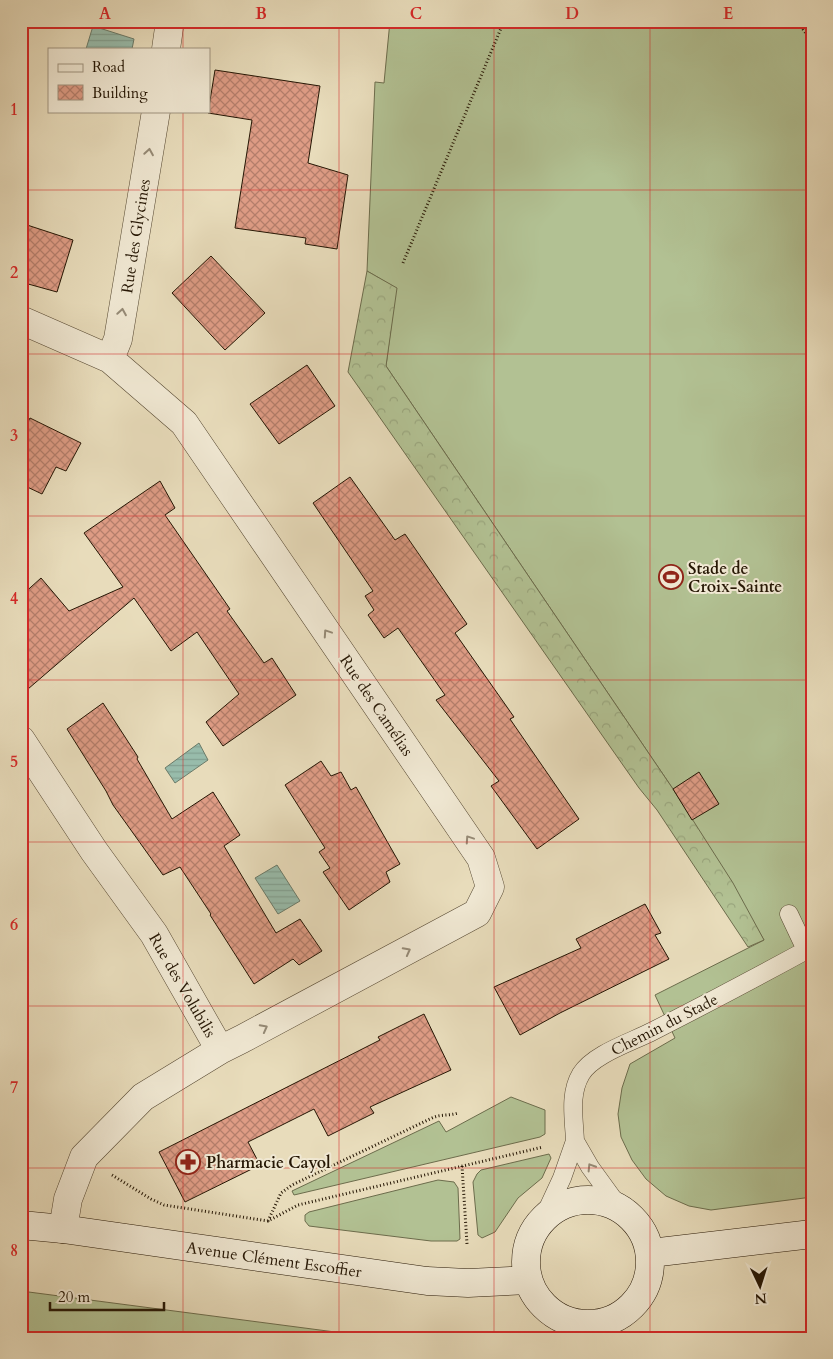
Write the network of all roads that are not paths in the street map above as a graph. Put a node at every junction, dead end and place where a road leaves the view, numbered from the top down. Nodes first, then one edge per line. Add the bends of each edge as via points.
1 (170, 21) edge
2 (166, 48) edge
3 (156, 112) edge
4 (21, 320) edge
5 (110, 359) junction
6 (21, 740) edge
7 (788, 914) dead end
8 (809, 949) edge
9 (220, 1050) junction
10 (576, 1141) junction
11 (619, 1207) junction
12 (543, 1219) junction
13 (21, 1225) edge
14 (64, 1229) junction
15 (812, 1234) edge
16 (651, 1253) junction
17 (528, 1280) junction
18 (595, 1331) edge

1 - 2 street
5 -> 3 street, Rue des Glycines via 118,339
4 - 5 street, Rue des Camélias
9 -> 5 street, Rue des Camélias via 477,913 490,888 481,858 184,423
6 - 9 street, Rue des Volubilis via 94,851 154,934
7 - 8 lane
8 - 10 lane, Chemin du Stade via 593,1060 575,1086
9 - 14 street, Rue des Volubilis via 142,1097 84,1157 68,1198
11 -> 10 lane, Chemin du Stade
10 - 12 lane, Chemin du Stade
11 - 12 street via 589,1199 560,1206
11 - 16 street via 634,1219 645,1235
12 - 17 street via 531,1237 525,1258
13 - 14 street, Avenue Clément Escoffier
14 - 17 street, Avenue Clément Escoffier via 426,1281
15 - 16 street
16 - 18 street via 650,1273 643,1293 630,1309
17 - 18 street via 537,1299 553,1314

